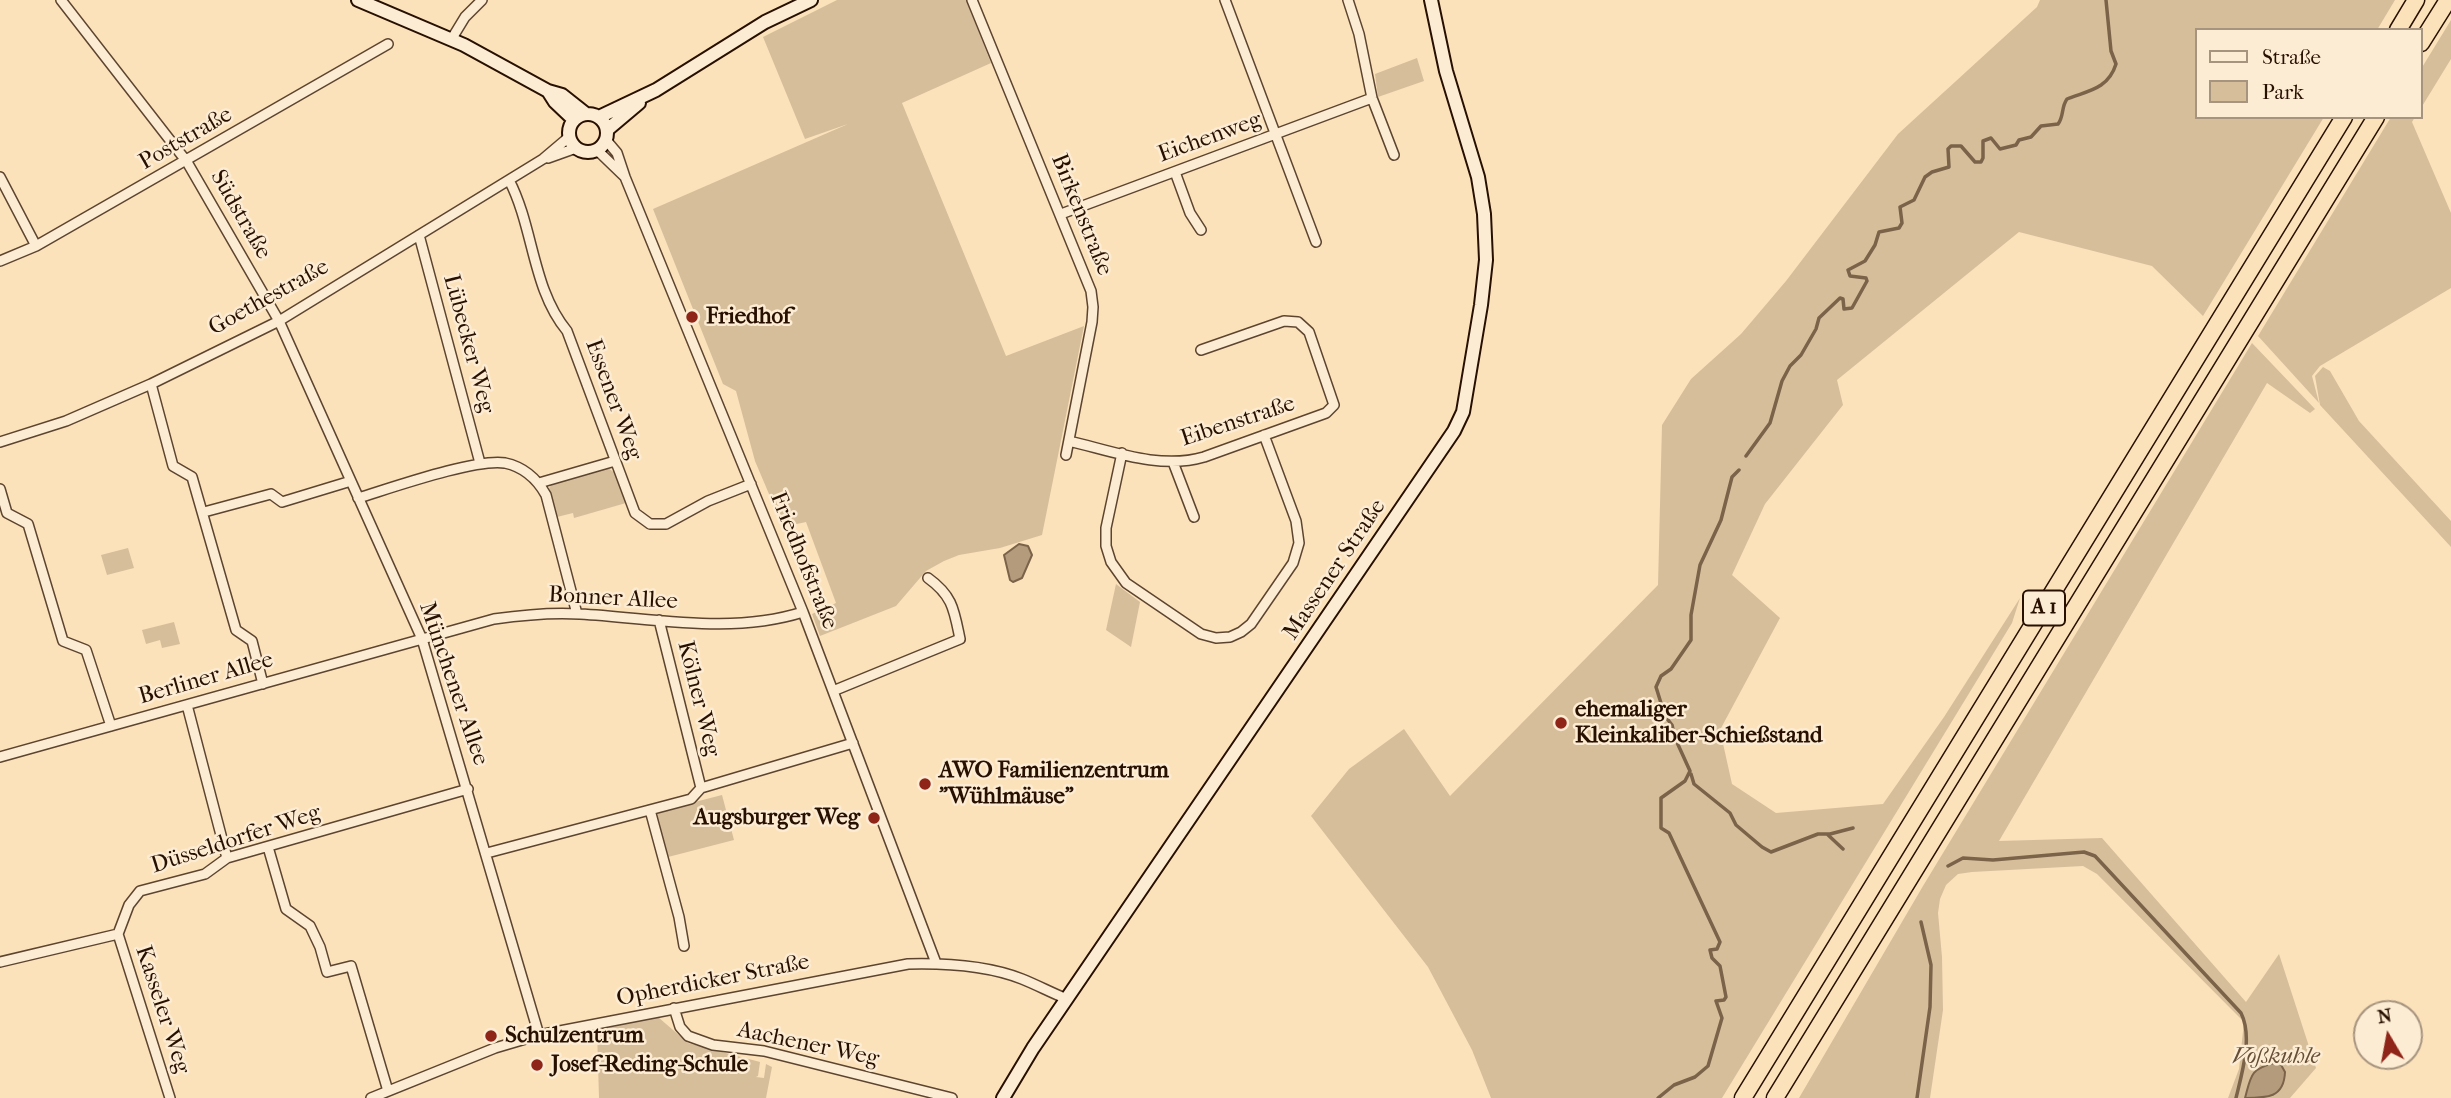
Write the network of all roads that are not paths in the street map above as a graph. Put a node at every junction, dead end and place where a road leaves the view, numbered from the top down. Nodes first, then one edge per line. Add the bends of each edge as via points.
1 (61, 0) edge
2 (358, 0) edge
3 (482, 0) edge
4 (811, 0) edge
5 (972, 0) edge
6 (1225, 0) edge
7 (1348, 0) edge
8 (1431, 0) edge
9 (2416, 0) edge
10 (2448, 0) edge
11 (2399, 28) edge
12 (451, 40) junction
13 (2423, 40) edge
14 (388, 44) dead end
15 (656, 90) junction
16 (548, 91) junction
17 (1372, 98) junction
18 (586, 114) junction
19 (599, 117) junction
20 (2343, 119) edge
21 (2375, 119) edge
22 (574, 120) junction
23 (1275, 135) junction
24 (603, 140) junction
25 (573, 142) junction
26 (1394, 155) dead end
27 (187, 162) junction
28 (1175, 172) junction
29 (0, 177) edge
30 (509, 180) junction
31 (1061, 214) junction
32 (1201, 230) dead end
33 (419, 235) junction
34 (1316, 242) dead end
35 (36, 246) junction
36 (0, 261) edge
37 (279, 321) junction
38 (1201, 350) dead end
39 (151, 384) junction
40 (1264, 435) junction
41 (1069, 441) junction
42 (0, 442) edge
43 (1122, 453) junction
44 (1066, 455) dead end
45 (615, 461) junction
46 (1173, 462) junction
47 (480, 463) junction
48 (351, 481) junction
49 (539, 483) junction
50 (751, 484) junction
51 (0, 489) edge
52 (358, 498) junction
53 (204, 512) junction
54 (1194, 517) dead end
55 (929, 578) dead end
56 (803, 612) junction
57 (577, 614) junction
58 (659, 620) junction
59 (422, 639) junction
60 (263, 684) junction
61 (833, 691) junction
62 (187, 705) junction
63 (111, 726) junction
64 (853, 743) junction
65 (0, 757) edge
66 (701, 788) junction
67 (468, 789) junction
68 (650, 810) junction
69 (268, 847) junction
70 (487, 853) junction
71 (227, 858) junction
72 (118, 934) junction
73 (684, 946) dead end
74 (0, 962) edge
75 (936, 963) junction
76 (1067, 999) junction
77 (674, 1008) junction
78 (539, 1035) junction
79 (388, 1091) junction
80 (170, 1098) edge
81 (371, 1098) edge
82 (952, 1098) edge
83 (1003, 1098) edge
84 (1743, 1098) edge
85 (1775, 1098) edge

1 - 27 street, Südstraße
2 - 12 street
3 - 12 street
4 - 15 street via 765,22
5 - 31 street, Birkenstraße
6 - 23 street
7 - 17 street
8 - 76 street, Massener Straße via 1484,214 1486,260 1463,412
9 - 11 highway
10 - 13 highway
12 - 16 street
14 - 27 street, Poststraße
15 - 19 street
15 - 24 street
16 - 18 street via 562,94
16 - 22 street
17 - 23 street, Eichenweg
17 - 26 street
18 - 19 street
18 - 22 street
19 - 24 street
20 - 84 highway, A 1
21 - 85 highway, A 1
22 - 25 street via 570,125
23 - 28 street, Eichenweg
23 - 34 street
24 - 25 street via 583,151
24 - 50 street, Friedhofstraße via 625,177
25 - 30 street, Goethestraße
27 - 35 street, Poststraße
27 - 37 street, Südstraße
28 - 31 street, Eichenweg
28 - 32 street
29 - 35 street
30 - 33 street, Goethestraße
30 - 45 street, Essener Weg via 520,201 554,315 566,331
31 - 41 street, Birkenstraße via 1089,283 1093,307
33 - 37 street, Goethestraße
33 - 47 street, Lübecker Weg
35 - 36 street, Poststraße
37 - 39 street, Goethestraße
37 - 48 street, Münchener Allee
38 - 40 street, Eibenstraße via 1284,321 1298,322 1309,332 1334,405 1326,413
39 - 42 street, Goethestraße via 66,421
39 - 53 street via 173,466 192,477
40 - 43 street via 1296,521 1297,550 1288,573 1251,624 1223,638 1194,630 1115,570 1105,537
40 - 46 street, Eibenstraße via 1204,457
41 - 43 street, Eibenstraße
41 - 44 street, Birkenstraße
43 - 46 street, Eibenstraße
45 - 49 street
45 - 50 street, Essener Weg via 635,513 655,525 673,522 708,501
46 - 54 street
47 - 49 street via 508,464
47 - 52 street
48 - 52 street, Münchener Allee
48 - 53 street via 282,502 271,494
49 - 57 street
50 - 56 street, Friedhofstraße
51 - 63 street via 7,513 28,524 63,641 86,650
52 - 59 street, Münchener Allee
53 - 60 street via 236,630 252,641
55 - 61 street via 946,591 960,639
56 - 58 street, Bonner Allee via 738,625
56 - 61 street, Friedhofstraße
57 - 58 street, Bonner Allee
57 - 59 street, Bonner Allee via 494,619
58 - 66 street, Kölner Weg
59 - 60 street, Berliner Allee
59 - 67 street, Münchener Allee
60 - 62 street, Berliner Allee
61 - 64 street, Friedhofstraße
62 - 63 street, Berliner Allee
62 - 71 street
63 - 65 street, Berliner Allee
64 - 66 street
64 - 75 street, Friedhofstraße
66 - 68 street via 691,799
67 - 69 street, Düsseldorfer Weg
67 - 70 street, Münchener Allee
68 - 70 street
68 - 73 street
69 - 71 street, Düsseldorfer Weg
69 - 79 street via 286,909 310,926 327,972 351,965
70 - 78 street, Münchener Allee
71 - 72 street, Düsseldorfer Weg via 205,874 140,891
72 - 74 street
72 - 80 street, Kasseler Weg
75 - 76 street, Opherdicker Straße via 1012,975
75 - 77 street, Opherdicker Straße via 908,964
76 - 83 street, Massener Straße
77 - 78 street, Opherdicker Straße
77 - 82 street, Aachener Weg via 688,1036 713,1045 764,1051
78 - 79 street, Opherdicker Straße
79 - 81 street, Opherdicker Straße

